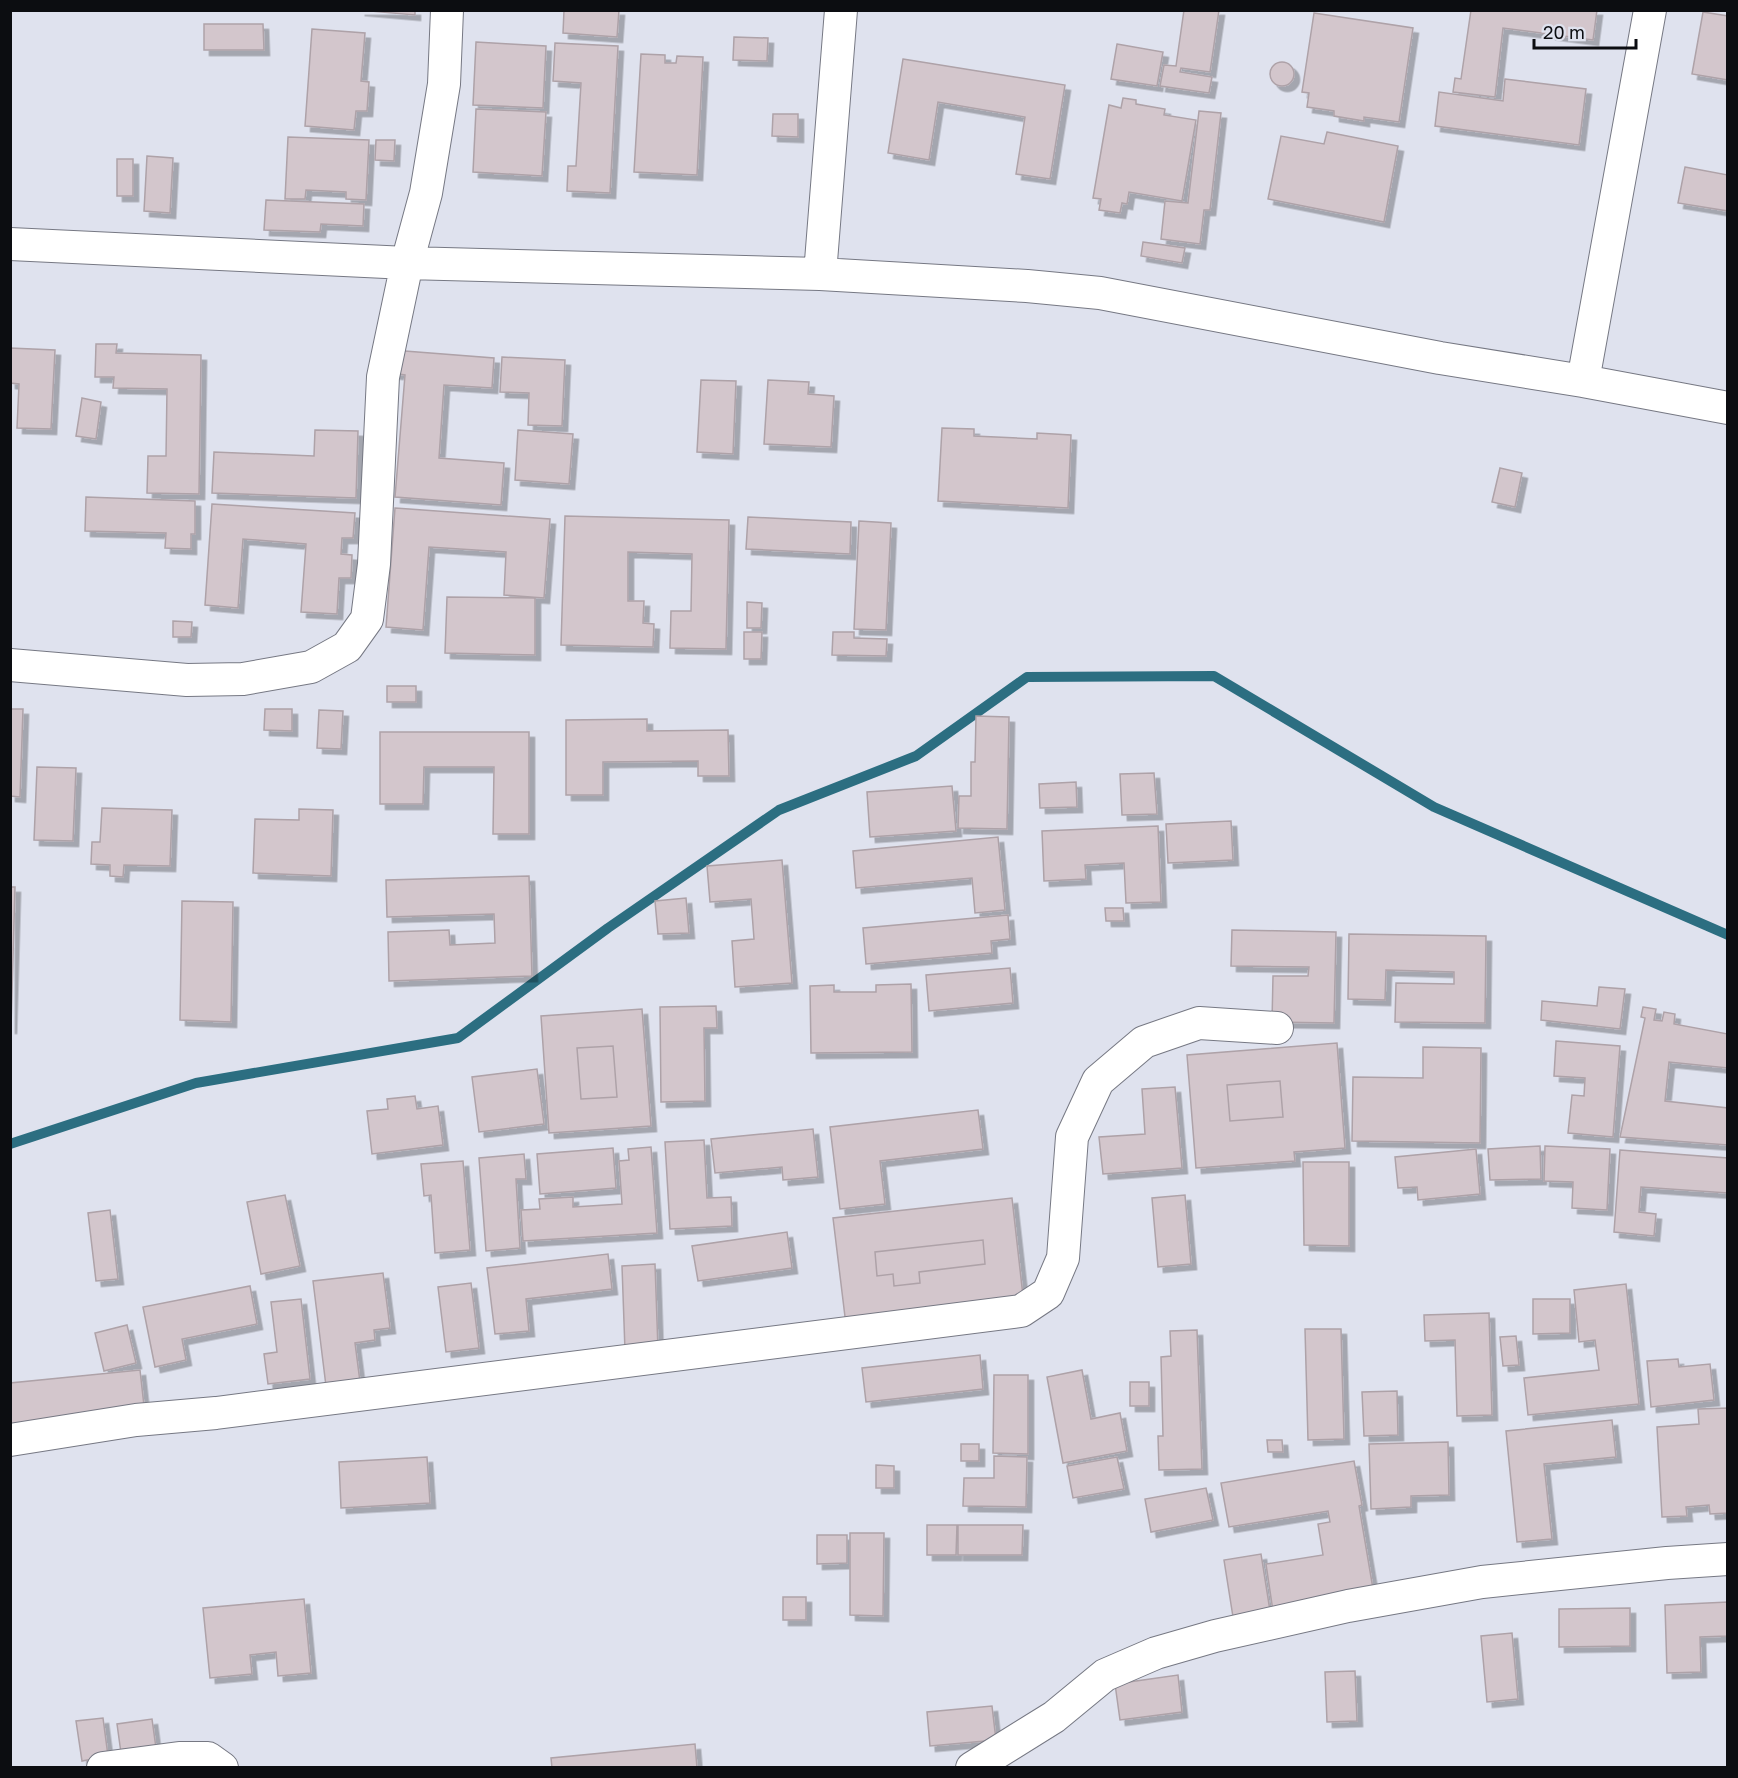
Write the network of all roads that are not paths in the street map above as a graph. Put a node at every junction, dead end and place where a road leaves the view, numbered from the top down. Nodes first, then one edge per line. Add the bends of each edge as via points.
1 (447, 10) edge
2 (841, 10) edge
3 (1650, 10) edge
4 (10, 244) edge
5 (407, 263) junction
6 (820, 274) junction
7 (1583, 381) junction
8 (1728, 408) edge
9 (10, 664) edge
10 (1278, 1028) dead end
11 (10, 1440) edge
12 (1728, 1558) edge
13 (102, 1767) edge
14 (222, 1767) edge
15 (972, 1767) edge

1 - 5 street via 444,84 426,193
2 - 6 street
3 - 7 street
4 - 5 street
5 - 6 street
5 - 9 street via 383,377 374,564 367,619 347,647 311,667 243,679 187,680
6 - 7 street via 1100,293 1440,358
7 - 8 street
10 - 11 street via 1199,1023 1144,1042 1098,1082 1072,1137 1064,1258 1048,1293 1021,1311 136,1420
12 - 15 street via 1482,1582 1348,1605 1215,1636 1156,1653 1105,1675 1054,1717
13 - 14 street via 179,1758 208,1758

